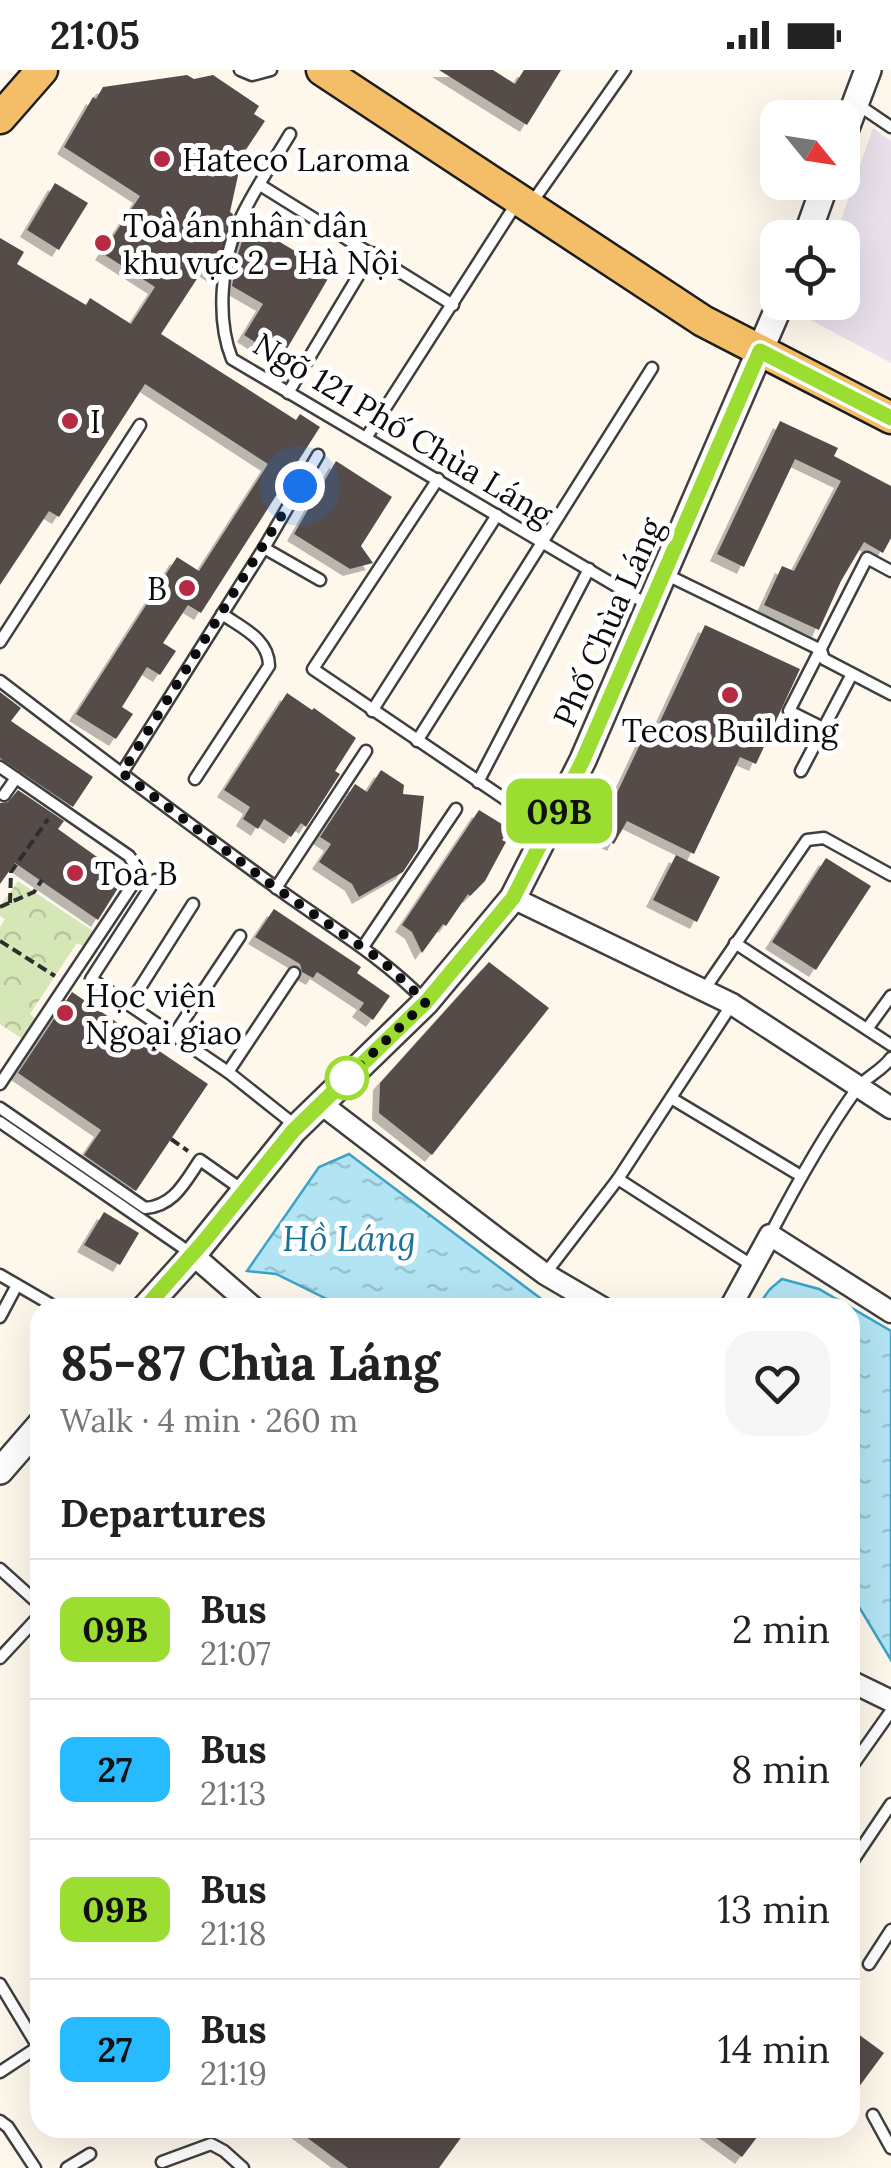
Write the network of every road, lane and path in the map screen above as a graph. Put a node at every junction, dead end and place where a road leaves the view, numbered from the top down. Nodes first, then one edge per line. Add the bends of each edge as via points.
1 (42, 70) edge
2 (240, 70) edge
3 (271, 70) edge
4 (322, 70) edge
5 (625, 70) edge
6 (865, 71) edge
7 (857, 100) edge
8 (860, 106) edge
9 (3, 109) edge
10 (891, 127) edge
11 (290, 134) dead end
12 (260, 185) junction
13 (524, 203) junction
14 (372, 252) junction
15 (454, 305) junction
16 (773, 320) edge
17 (760, 351) junction
18 (652, 368) dead end
19 (288, 393) junction
20 (891, 418) edge
21 (140, 425) dead end
22 (366, 438) junction
23 (318, 455) dead end
24 (438, 478) junction
25 (497, 515) junction
26 (542, 541) junction
27 (264, 548) junction
28 (588, 569) junction
29 (891, 571) edge
30 (665, 574) junction
31 (320, 580) dead end
32 (651, 606) junction
33 (222, 614) junction
34 (0, 642) edge
35 (822, 650) junction
36 (852, 674) junction
37 (0, 681) edge
38 (891, 694) edge
39 (372, 711) junction
40 (819, 726) dead end
41 (417, 740) junction
42 (366, 751) dead end
43 (0, 767) edge
44 (802, 770) dead end
45 (122, 773) junction
46 (16, 778) junction
47 (195, 779) dead end
48 (478, 782) junction
49 (4, 795) dead end
50 (57, 806) junction
51 (456, 809) dead end
52 (550, 830) junction
53 (891, 875) edge
54 (42, 880) dead end
55 (155, 880) dead end
56 (276, 888) junction
57 (513, 898) junction
58 (10, 902) junction
59 (193, 904) dead end
60 (0, 906) edge
61 (240, 936) dead end
62 (0, 941) edge
63 (735, 943) junction
64 (363, 947) junction
65 (294, 973) dead end
66 (55, 976) dead end
67 (704, 990) junction
68 (891, 996) edge
69 (426, 1002) junction
70 (732, 1004) junction
71 (129, 1005) junction
72 (867, 1029) junction
73 (174, 1036) junction
74 (891, 1045) edge
75 (891, 1058) edge
76 (228, 1072) junction
77 (0, 1084) edge
78 (860, 1085) junction
79 (671, 1098) junction
80 (320, 1103) junction
81 (0, 1108) edge
82 (891, 1108) edge
83 (0, 1122) edge
84 (297, 1126) junction
85 (171, 1139) dead end
86 (186, 1150) dead end
87 (800, 1176) junction
88 (618, 1179) junction
89 (244, 1191) junction
90 (770, 1235) junction
91 (193, 1255) junction
92 (754, 1266) junction
93 (545, 1274) junction
94 (0, 1275) edge
95 (17, 1285) junction
96 (40, 1298) edge
97 (154, 1298) edge
98 (242, 1298) edge
99 (586, 1298) edge
100 (736, 1298) edge
101 (891, 1312) edge
102 (0, 1316) edge
103 (30, 1435) edge
104 (4, 1460) edge
105 (0, 1569) edge
106 (30, 1596) edge
107 (30, 1626) edge
108 (0, 1658) edge
109 (860, 1686) edge
110 (891, 1701) edge
111 (891, 1711) edge
112 (860, 1754) edge
113 (891, 1804) edge
114 (860, 1850) edge
115 (891, 1930) edge
116 (869, 1964) dead end
117 (0, 1984) edge
118 (30, 2034) edge
119 (30, 2052) edge
120 (0, 2072) edge
121 (873, 2115) dead end
122 (0, 2121) edge
123 (891, 2148) edge
124 (90, 2154) dead end
125 (162, 2162) dead end
126 (34, 2168) edge
127 (67, 2168) edge
128 (243, 2168) edge

1 - 9 main road
2 - 3 lane
4 - 13 main road
5 - 13 lane
6 - 7 street
8 - 10 lane
11 - 12 lane, Ngõ 121 Phố Chùa Láng
12 - 14 lane
12 - 19 lane, Ngõ 121 Phố Chùa Láng via 238,224 227,267 224,340 232,359
13 - 15 lane
13 - 17 main road
14 - 15 lane
14 - 19 lane
15 - 22 lane
16 - 17 street, Phố Chùa Láng
17 - 20 main road
17 - 30 street, Phố Chùa Láng
18 - 26 lane
19 - 22 lane, Ngõ 121 Phố Chùa Láng
21 - 34 lane
22 - 24 lane, Ngõ 121 Phố Chùa Láng
23 - 27 lane
24 - 25 lane, Ngõ 121 Phố Chùa Láng
24 - 39 lane via 314,669
25 - 26 lane, Ngõ 121 Phố Chùa Láng
25 - 39 lane
26 - 28 lane, Ngõ 121 Phố Chùa Láng
26 - 41 lane
27 - 31 lane
27 - 33 lane
28 - 32 lane, Ngõ 121 Phố Chùa Láng
28 - 48 lane
29 - 35 lane via 867,558
30 - 32 street, Phố Chùa Láng
30 - 35 lane
32 - 52 street, Phố Chùa Láng
33 - 45 lane
33 - 47 lane via 262,642 269,666
35 - 36 lane via 824,659
35 - 40 lane via 789,711
36 - 38 lane
36 - 44 lane
37 - 45 lane
39 - 41 lane
41 - 48 lane
42 - 56 lane
43 - 46 lane
45 - 56 lane
46 - 49 lane
46 - 50 lane
48 - 52 lane
50 - 58 path via 12,872
50 - 77 lane via 129,856 133,884
51 - 64 lane
52 - 57 street, Phố Chùa Láng
53 - 63 lane via 824,838 807,840
54 - 58 path via 34,892
55 - 71 lane via 91,980
56 - 64 lane
57 - 67 street
57 - 69 street, Phố Chùa Láng
58 - 60 path
59 - 71 lane
61 - 73 lane
62 - 66 path
63 - 67 lane
63 - 72 lane
64 - 69 lane
65 - 76 lane
67 - 70 street
68 - 72 lane
69 - 80 street, Phố Chùa Láng
70 - 78 street
70 - 79 lane
71 - 73 lane
72 - 74 lane
73 - 76 lane
75 - 78 lane
76 - 84 lane
78 - 82 street
78 - 87 lane
79 - 87 lane
79 - 88 lane
80 - 84 street, Phố Chùa Láng
80 - 93 street
81 - 89 lane via 145,1208 178,1194 200,1160
83 - 91 lane
84 - 89 street, Phố Chùa Láng
85 - 86 path
87 - 90 lane
88 - 92 lane
88 - 93 lane
89 - 91 street, Phố Chùa Láng
90 - 92 street
90 - 101 street
91 - 97 street, Phố Chùa Láng
91 - 98 street
92 - 100 street
93 - 99 street
94 - 95 lane
95 - 96 lane
95 - 102 lane
103 - 104 street
105 - 106 lane
107 - 108 lane
109 - 110 street
111 - 112 lane
113 - 114 lane
115 - 116 lane
117 - 118 lane
119 - 120 lane
121 - 123 lane
122 - 126 lane
124 - 127 lane
125 - 128 lane via 211,2144

